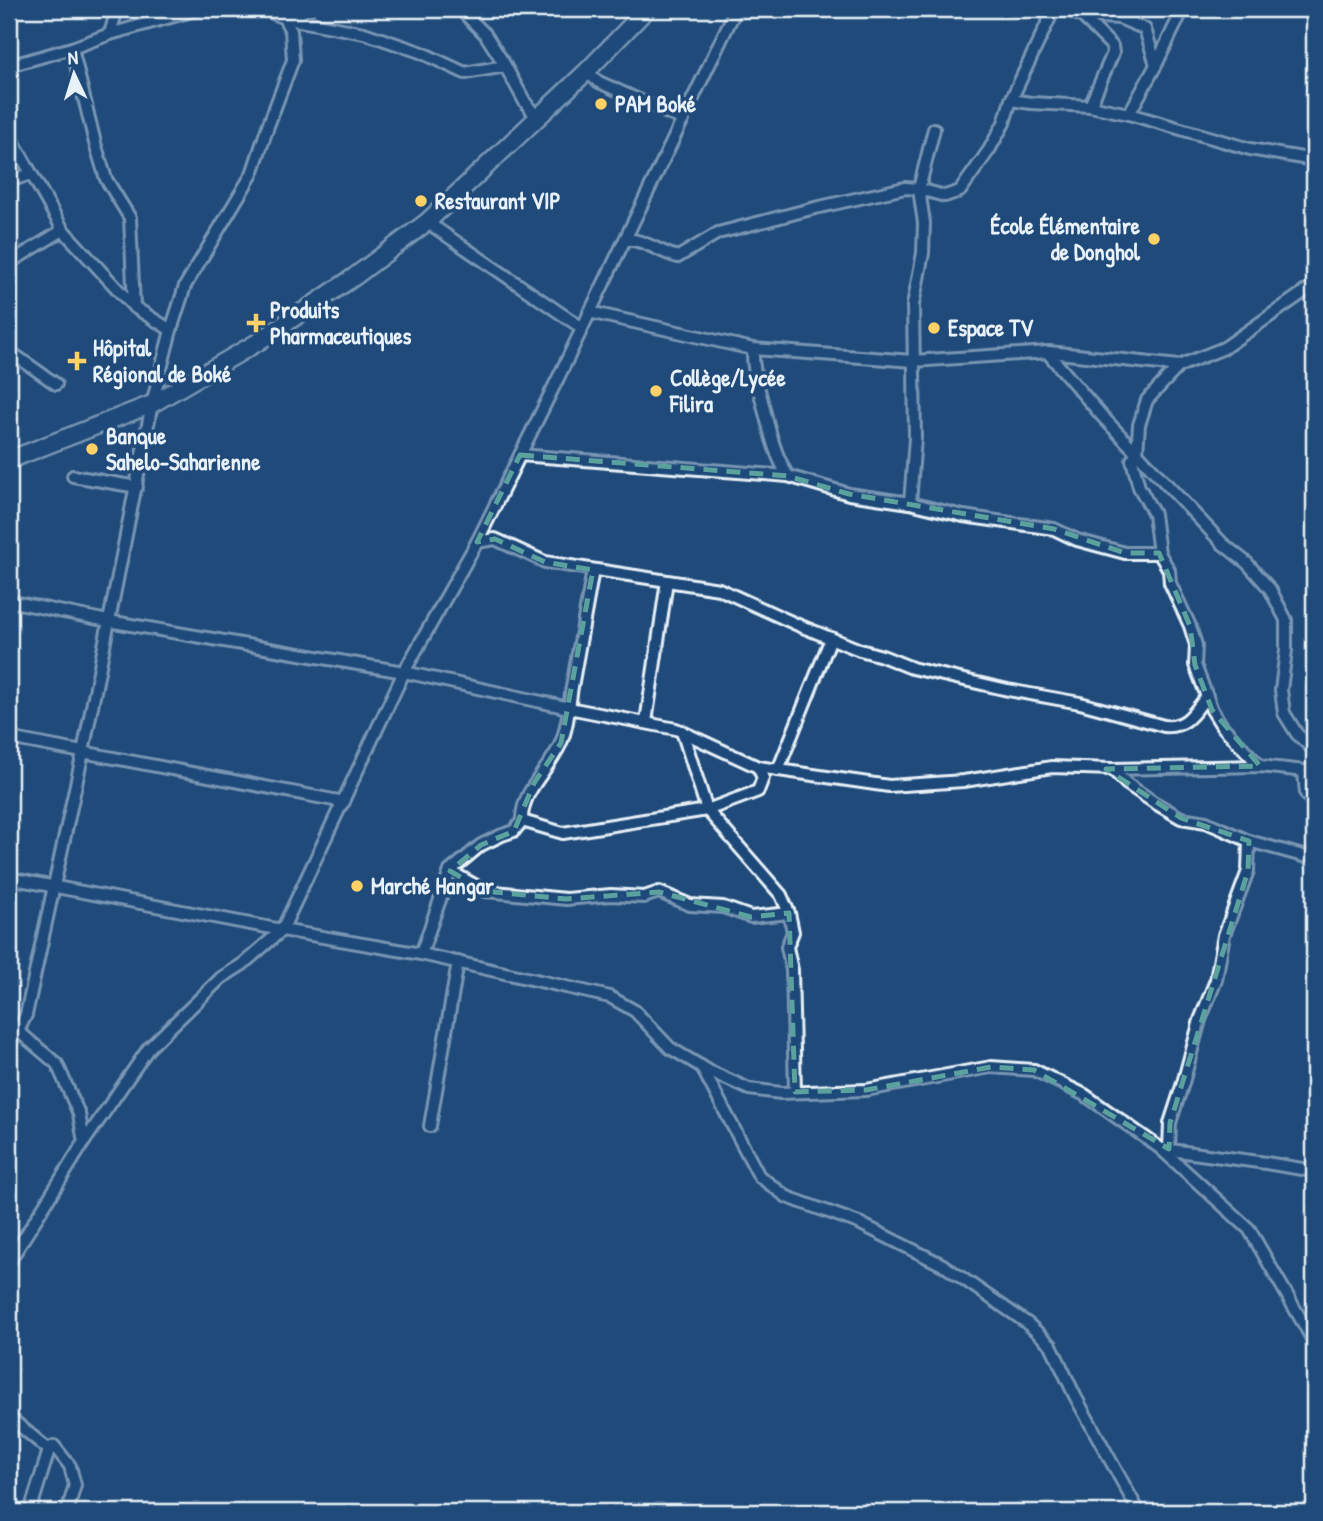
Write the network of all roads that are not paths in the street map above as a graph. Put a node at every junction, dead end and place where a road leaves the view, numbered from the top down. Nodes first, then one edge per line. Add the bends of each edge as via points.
1 (117, 9) edge
2 (199, 9) edge
3 (264, 9) edge
4 (309, 9) edge
5 (460, 9) edge
6 (647, 9) edge
7 (736, 9) edge
8 (1054, 9) edge
9 (1065, 9) edge
10 (1183, 9) edge
11 (280, 13) edge
12 (1082, 16) junction
13 (110, 34) junction
14 (72, 48) junction
15 (1156, 65) junction
16 (9, 66) edge
17 (505, 66) junction
18 (586, 72) junction
19 (1011, 100) junction
20 (1090, 106) junction
21 (1129, 114) junction
22 (538, 119) junction
23 (683, 120) junction
24 (934, 129) dead end
25 (9, 134) edge
26 (1314, 160) edge
27 (31, 174) junction
28 (9, 181) edge
29 (919, 189) junction
30 (427, 222) junction
31 (63, 230) junction
32 (625, 240) junction
33 (9, 263) edge
34 (1314, 285) edge
35 (134, 306) junction
36 (589, 312) junction
37 (582, 328) junction
38 (171, 330) junction
39 (753, 349) junction
40 (9, 351) edge
41 (1047, 352) junction
42 (913, 361) junction
43 (1179, 366) junction
44 (56, 384) dead end
45 (152, 404) junction
46 (1137, 453) junction
47 (520, 454) junction
48 (9, 460) edge
49 (73, 476) dead end
50 (788, 476) junction
51 (137, 487) junction
52 (910, 503) junction
53 (477, 542) junction
54 (1159, 553) junction
55 (593, 570) junction
56 (667, 581) junction
57 (9, 601) edge
58 (108, 621) junction
59 (831, 638) junction
60 (404, 672) junction
61 (1207, 696) junction
62 (569, 708) junction
63 (646, 722) junction
64 (682, 732) junction
65 (9, 738) edge
66 (1314, 750) edge
67 (83, 752) junction
68 (1260, 766) junction
69 (758, 767) junction
70 (778, 769) junction
71 (1112, 769) junction
72 (1309, 772) edge
73 (344, 802) junction
74 (1314, 804) edge
75 (707, 810) junction
76 (522, 821) junction
77 (1249, 841) junction
78 (1314, 859) edge
79 (450, 871) junction
80 (9, 877) edge
81 (53, 886) junction
82 (789, 913) junction
83 (282, 930) junction
84 (421, 954) junction
85 (458, 962) junction
86 (13, 1033) edge
87 (701, 1066) junction
88 (795, 1092) junction
89 (430, 1126) dead end
90 (84, 1142) junction
91 (1165, 1149) junction
92 (1314, 1171) edge
93 (9, 1262) edge
94 (1314, 1342) edge
95 (9, 1417) edge
96 (49, 1450) junction
97 (33, 1512) edge
98 (67, 1512) edge
99 (1139, 1512) edge

1 - 13 street
2 - 13 street
3 - 11 street
4 - 11 street
5 - 17 street via 485,34
6 - 18 highway
7 - 23 street
8 - 19 street
9 - 12 street
10 - 15 street
11 - 17 street via 364,33 465,73
11 - 38 street via 291,31 289,72 252,174 185,286
12 - 15 street via 1119,18 1145,29
12 - 20 street via 1112,46 1113,53
13 - 14 street
14 - 16 street
14 - 35 street via 106,179 130,218
15 - 21 street
17 - 22 street
18 - 22 highway
18 - 23 street via 598,82
19 - 20 street
19 - 29 street via 989,150 960,191 945,196
20 - 21 street
21 - 26 street via 1250,149
22 - 30 highway
23 - 32 street
24 - 29 street
25 - 27 street
27 - 28 street
27 - 31 street
29 - 32 street via 827,205 719,233 678,257
29 - 42 street via 923,253 913,305
30 - 37 street
30 - 45 highway via 258,342
31 - 33 street
31 - 35 street
32 - 36 street
34 - 43 street via 1224,348
35 - 38 street
36 - 37 street
36 - 39 street
37 - 47 street
38 - 45 street
39 - 42 street
39 - 50 street via 752,365 768,429
40 - 44 street
41 - 42 street
41 - 43 street
41 - 46 street
42 - 52 street via 915,438
43 - 46 street via 1147,400
45 - 48 highway
45 - 51 street
46 - 54 street via 1132,460 1139,487 1154,514
46 - 66 street via 1269,589 1286,620 1284,713
47 - 50 street
47 - 53 street
49 - 51 street
50 - 52 street via 849,494
51 - 58 street
52 - 54 street via 962,516 1054,529 1125,553
53 - 55 street via 495,539 545,562
53 - 60 street
54 - 61 street via 1190,626 1196,645 1195,665
55 - 56 street
55 - 62 street
56 - 59 street via 719,589
56 - 63 street
57 - 58 street
58 - 60 street
58 - 67 street
59 - 61 street via 912,668 1080,702 1164,726 1175,727 1190,718
59 - 70 street
60 - 62 street
60 - 73 street
61 - 68 street via 1222,726
62 - 63 street
62 - 76 street via 561,743 521,809
63 - 64 street
64 - 69 street
64 - 75 street
65 - 67 street
67 - 73 street
67 - 81 street
68 - 71 street
68 - 72 street
69 - 70 street
69 - 75 street via 763,778 758,791
70 - 71 street via 889,786 964,781 1052,767
71 - 77 street via 1181,818 1206,822
72 - 74 street via 1306,793
73 - 83 street
75 - 76 street via 563,833
75 - 82 street via 781,895
76 - 79 street via 514,831 481,845
77 - 78 street
77 - 91 street via 1248,871 1224,935 1216,981 1200,1020
79 - 82 street via 485,891 566,898 643,897 659,892 690,905 723,907 751,917
79 - 84 street
80 - 81 street
81 - 83 street
81 - 86 street via 26,1015
82 - 88 street
83 - 84 street
83 - 90 street via 221,978 148,1049
84 - 85 street
85 - 87 street via 610,997 635,1011 670,1048
85 - 89 street
86 - 90 street via 57,1064 79,1114
87 - 88 street via 749,1089
87 - 99 street via 759,1176 787,1197 859,1223 943,1265 1051,1345
88 - 91 street via 866,1090 991,1067 1034,1070 1085,1095
90 - 93 street
91 - 92 street
91 - 94 street via 1249,1229
95 - 96 street
96 - 97 street
96 - 98 street via 54,1446 70,1466 75,1485

